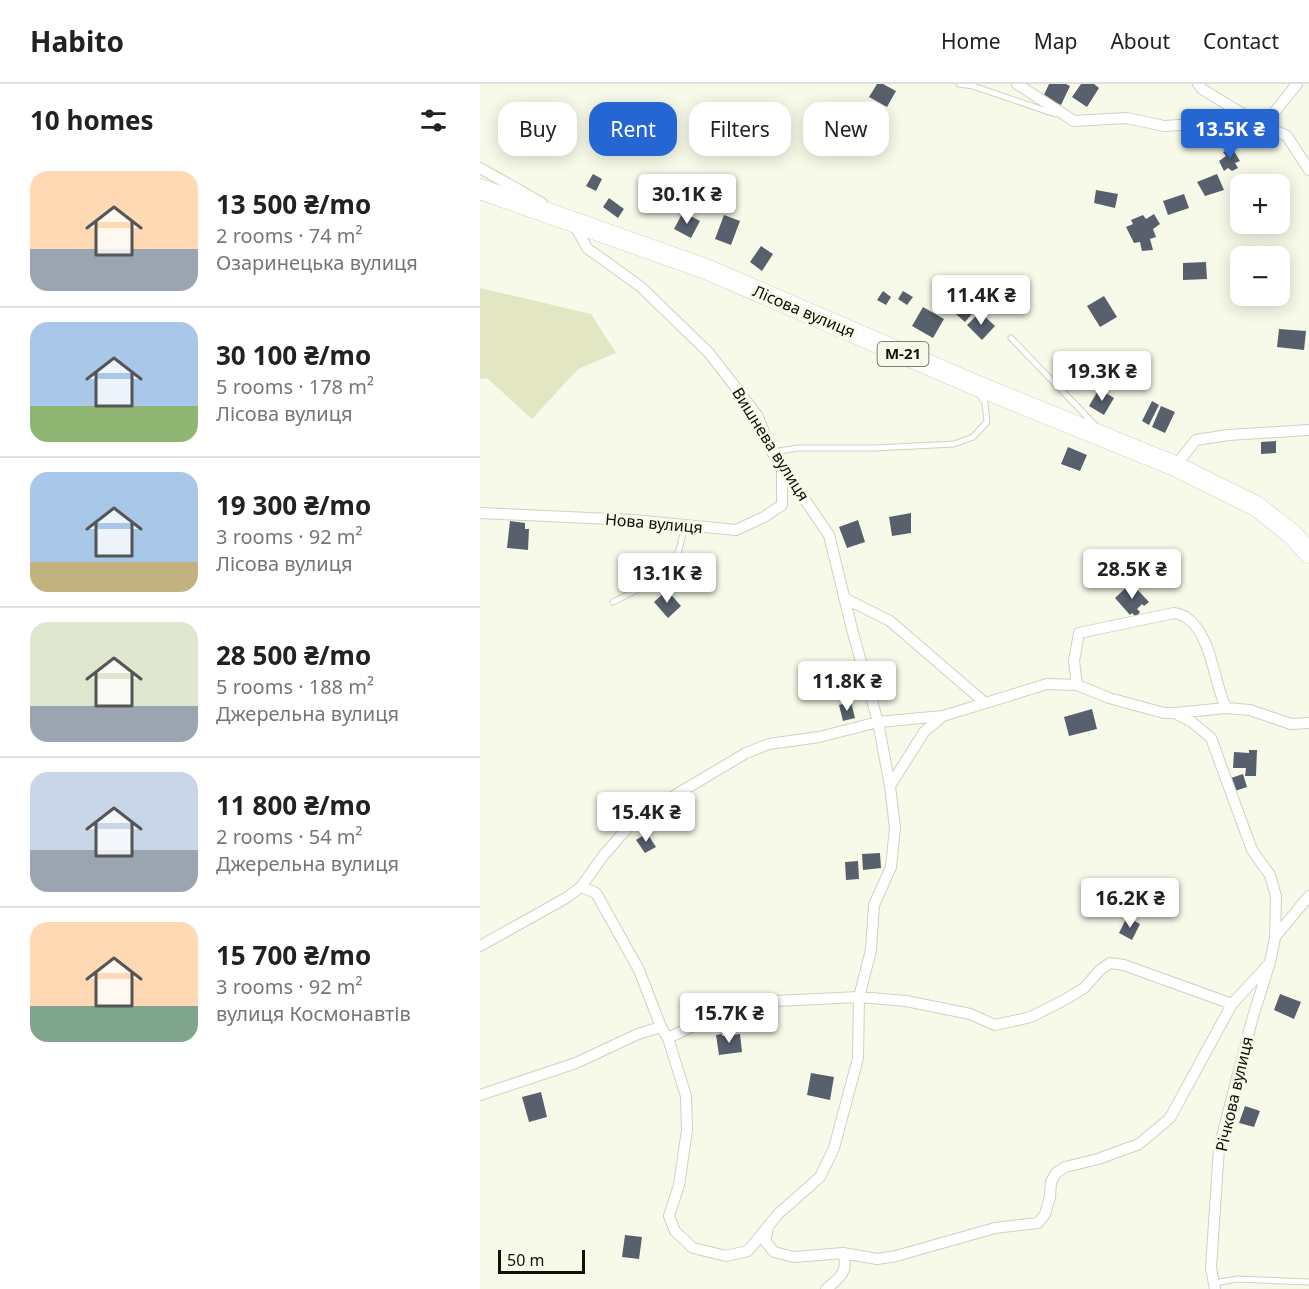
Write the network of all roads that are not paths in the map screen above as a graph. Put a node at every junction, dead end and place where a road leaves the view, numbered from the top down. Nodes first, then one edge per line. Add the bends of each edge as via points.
1 (959, 84) edge
2 (1017, 84) edge
3 (1198, 84) edge
4 (1297, 84) edge
5 (1242, 113) junction
6 (1074, 122) junction
7 (1264, 125) junction
8 (480, 168) edge
9 (1309, 170) edge
10 (480, 189) edge
11 (572, 221) junction
12 (1011, 338) dead end
13 (973, 384) junction
14 (1309, 430) edge
15 (1107, 439) junction
16 (772, 452) junction
17 (783, 466) junction
18 (1174, 466) junction
19 (480, 513) edge
20 (686, 525) junction
21 (1309, 553) edge
22 (844, 598) junction
23 (614, 602) dead end
24 (1077, 685) junction
25 (984, 702) junction
26 (1226, 708) junction
27 (1175, 713) junction
28 (943, 716) junction
29 (878, 722) junction
30 (1309, 723) edge
31 (890, 786) junction
32 (581, 886) junction
33 (1309, 896) edge
34 (1275, 938) junction
35 (480, 946) edge
36 (1270, 962) junction
37 (859, 997) junction
38 (1232, 1004) junction
39 (661, 1027) junction
40 (668, 1038) junction
41 (480, 1095) edge
42 (768, 1228) junction
43 (843, 1253) junction
44 (1309, 1282) edge
45 (1214, 1286) edge
46 (826, 1289) edge

1 - 6 lane
2 - 6 street
3 - 5 street
4 - 7 street
5 - 6 street via 1197,124 1164,126 1127,118
5 - 7 street
7 - 9 street via 1287,136
8 - 11 street
10 - 11 highway, Лісова вулиця / М-21
11 - 13 highway, Лісова вулиця / М-21 via 706,269
11 - 16 street, Вишнева вулиця via 587,248 641,287 709,353 757,416
12 - 15 lane
13 - 15 highway, Лісова вулиця / М-21
13 - 16 lane via 985,403 987,422 973,438 954,444
14 - 18 street via 1196,440
15 - 18 highway, Лісова вулиця / М-21
16 - 17 street, Вишнева вулиця
17 - 20 street, Нова вулиця via 782,505 764,517 736,530
17 - 22 street, Вишнева вулиця via 829,535
18 - 21 highway, Лісова вулиця / М-21 via 1256,506
19 - 20 street, Нова вулиця
20 - 23 lane via 666,575
22 - 25 street via 890,621
22 - 29 street, Вишнева вулиця
24 - 25 street via 1047,684
24 - 26 street via 1074,661 1078,633 1174,613 1187,617 1206,641
24 - 27 street via 1109,698
25 - 28 street
26 - 27 street
26 - 30 street via 1250,710 1291,724
27 - 34 street, Річкова вулиця via 1211,738 1252,850 1270,875 1276,896
28 - 29 street
28 - 31 street via 924,732
29 - 31 street, Вишнева вулиця
29 - 32 street via 819,737 769,744 746,753 630,825
31 - 37 street, Вишнева вулиця via 896,828 891,867 874,905 871,950
32 - 35 street
32 - 39 street via 596,893 600,900 639,970
33 - 34 street, Річкова вулиця
34 - 36 street, Річкова вулиця
36 - 38 street
36 - 45 street, Річкова вулиця via 1219,1148 1211,1268
37 - 38 street via 906,1001 970,1014 995,1025 1031,1017 1057,1003 1084,988 1110,963
37 - 40 street via 776,1001 706,1020
37 - 42 street, Вишнева вулиця via 858,1058 834,1148 820,1177
38 - 43 street via 1170,1118 1139,1144 1056,1173 1045,1214 1038,1223 995,1228 896,1257 878,1259
39 - 40 street
39 - 41 street via 576,1063
40 - 42 street, Вишнева вулиця via 686,1096 687,1130 679,1185 669,1216 675,1231 693,1248 726,1256 748,1251
42 - 43 street via 765,1241 774,1252 794,1257
43 - 46 street via 846,1263 842,1273
44 - 45 lane via 1237,1279

